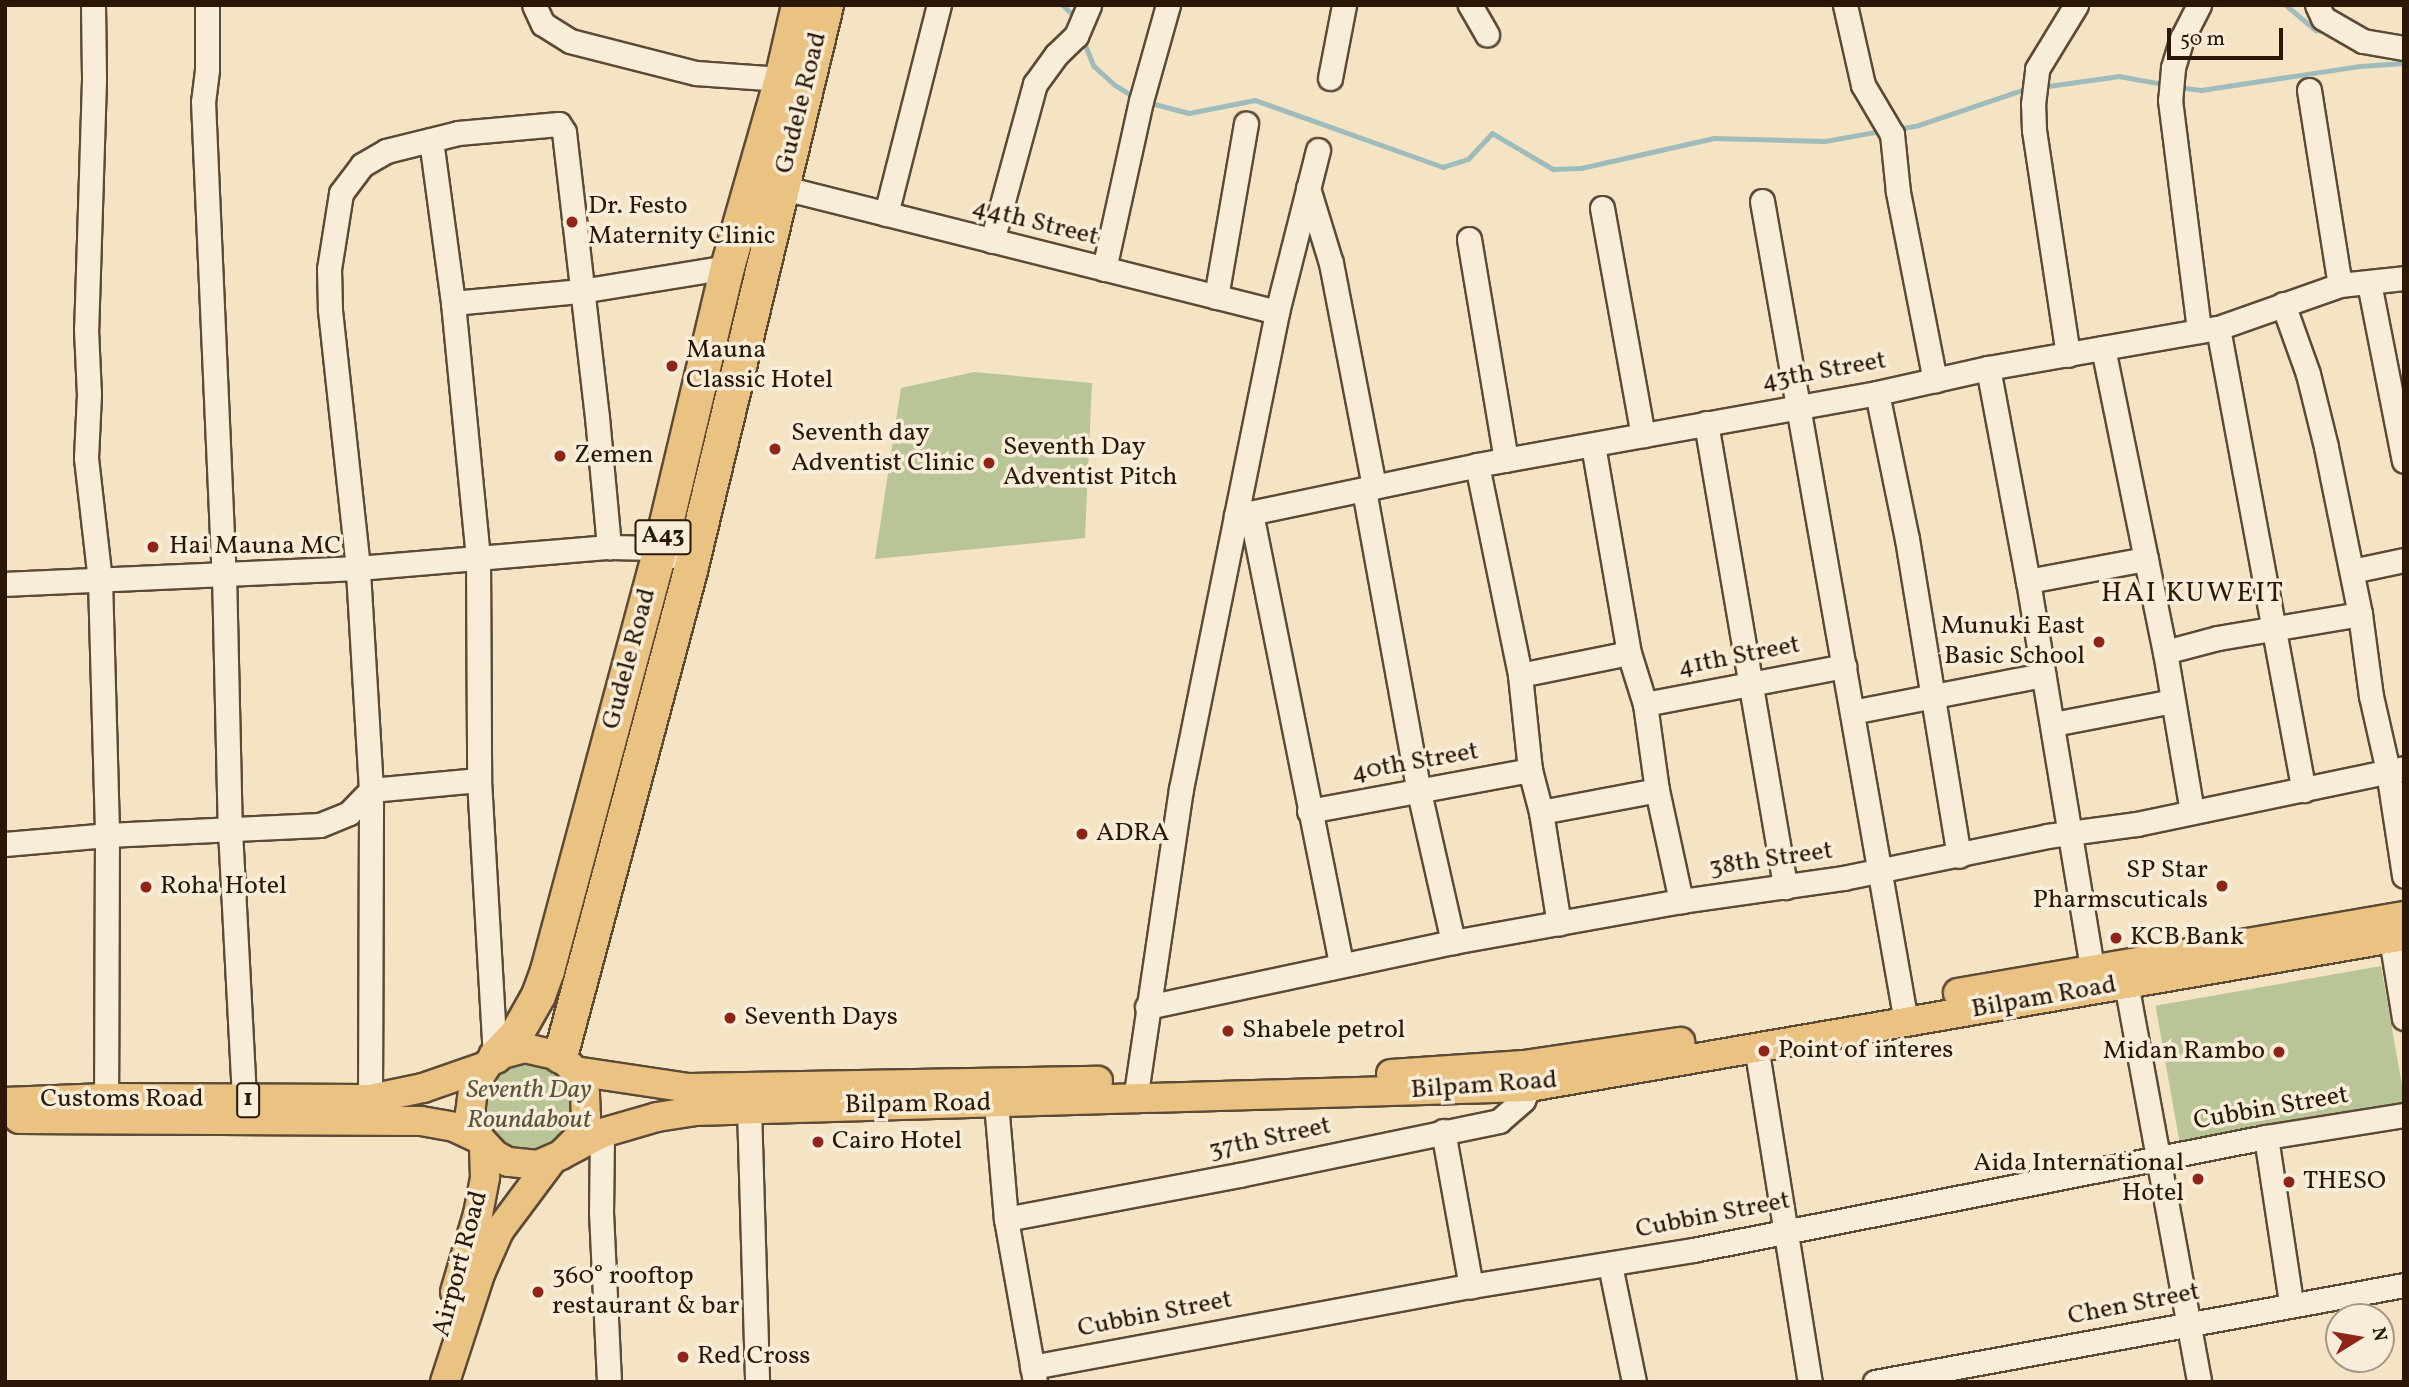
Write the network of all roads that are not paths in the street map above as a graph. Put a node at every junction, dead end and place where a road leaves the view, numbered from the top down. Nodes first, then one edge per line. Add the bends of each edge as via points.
1 (93, 5) edge
2 (207, 5) edge
3 (534, 5) edge
4 (798, 5) edge
5 (827, 5) edge
6 (939, 5) edge
7 (1088, 5) edge
8 (1168, 5) edge
9 (1344, 5) edge
10 (1470, 5) edge
11 (1845, 5) edge
12 (2076, 5) edge
13 (2199, 5) edge
14 (2317, 5) edge
15 (1487, 34) dead end
16 (2404, 47) edge
17 (1330, 78) dead end
18 (781, 79) junction
19 (2309, 90) dead end
20 (1245, 124) dead end
21 (431, 140) junction
22 (1318, 150) dead end
23 (780, 187) junction
24 (1308, 188) junction
25 (1762, 201) dead end
26 (1602, 208) dead end
27 (886, 214) junction
28 (1469, 239) dead end
29 (992, 241) junction
30 (727, 267) junction
31 (1104, 269) junction
32 (2404, 278) edge
33 (2369, 283) junction
34 (2340, 285) junction
35 (581, 291) junction
36 (1216, 297) junction
37 (453, 303) junction
38 (2283, 304) junction
39 (1277, 312) junction
40 (2209, 330) junction
41 (2103, 348) junction
42 (2068, 355) junction
43 (1988, 368) junction
44 (1935, 380) junction
45 (1877, 393) junction
46 (1798, 406) junction
47 (1706, 424) junction
48 (1643, 435) junction
49 (1593, 445) junction
50 (1506, 460) junction
51 (2404, 461) edge
52 (1476, 466) junction
53 (1369, 489) junction
54 (1244, 514) junction
55 (609, 547) junction
56 (660, 548) junction
57 (478, 556) junction
58 (2146, 559) junction
59 (2404, 560) edge
60 (358, 568) junction
61 (690, 570) junction
62 (2352, 571) junction
63 (225, 573) junction
64 (100, 580) junction
65 (2028, 581) junction
66 (5, 584) edge
67 (2360, 614) junction
68 (2275, 630) junction
69 (2165, 652) junction
70 (1629, 653) junction
71 (1844, 666) junction
72 (1520, 675) junction
73 (2043, 675) junction
74 (1749, 683) junction
75 (1934, 698) junction
76 (2172, 701) junction
77 (1645, 704) junction
78 (1852, 712) junction
79 (2053, 724) junction
80 (1531, 770) junction
81 (2396, 770) edge
82 (479, 780) junction
83 (371, 790) junction
84 (1657, 790) junction
85 (2304, 790) junction
86 (1419, 792) junction
87 (1309, 811) junction
88 (1541, 812) junction
89 (2192, 812) junction
90 (230, 830) junction
91 (2071, 834) junction
92 (107, 835) junction
93 (5, 844) edge
94 (1959, 856) junction
95 (1880, 871) junction
96 (2404, 876) edge
97 (1785, 887) junction
98 (1681, 901) junction
99 (1559, 924) junction
100 (2399, 930) edge
101 (1453, 942) junction
102 (1341, 964) junction
103 (2092, 969) junction
104 (2126, 983) junction
105 (1147, 1007) junction
106 (1905, 1013) junction
107 (2404, 1018) edge
108 (1756, 1046) junction
109 (490, 1061) junction
110 (568, 1063) junction
111 (1529, 1087) junction
112 (1136, 1090) junction
113 (106, 1098) junction
114 (370, 1099) junction
115 (244, 1100) junction
116 (5, 1102) edge
117 (996, 1103) junction
118 (749, 1108) junction
119 (2404, 1115) edge
120 (5, 1119) edge
121 (1443, 1130) junction
122 (602, 1133) junction
123 (2266, 1137) junction
124 (482, 1142) junction
125 (557, 1158) junction
126 (2159, 1158) junction
127 (1006, 1219) junction
128 (1787, 1229) junction
129 (1610, 1265) junction
130 (2404, 1285) edge
131 (1471, 1286) junction
132 (2291, 1303) junction
133 (2188, 1323) junction
134 (1034, 1374) edge
135 (427, 1382) edge
136 (445, 1382) edge
137 (609, 1382) edge
138 (757, 1382) edge
139 (1634, 1382) edge
140 (1810, 1382) edge
141 (1875, 1382) edge
142 (2199, 1382) edge

1 - 64 street via 86,458
2 - 63 street via 203,101
3 - 18 street via 543,24 570,41 696,73
4 - 18 highway, Gudele Road / A43
5 - 23 highway, Gudele Road / A43
6 - 27 street
7 - 29 street via 1076,36 1035,84
8 - 31 street via 1141,101
9 - 17 street
10 - 15 street
11 - 44 street via 1863,85 1890,130
12 - 42 street via 2037,69 2033,104
13 - 40 street via 2182,38 2169,100
14 - 16 street via 2323,18 2354,37
18 - 30 highway, Gudele Road / A43
19 - 34 street
20 - 36 street
21 - 35 street via 491,127 559,124 564,132
21 - 37 street
21 - 60 street via 386,151 362,165 341,193 332,234 330,309
22 - 24 street
23 - 27 street, 44th Street
23 - 61 highway, Gudele Road / A43
24 - 39 street
24 - 53 street via 1331,262
25 - 46 street
26 - 48 street
27 - 29 street, 44th Street
28 - 50 street
29 - 31 street, 44th Street
30 - 35 street
30 - 56 highway, Gudele Road / A43
31 - 36 street, 44th Street
32 - 33 street, 43th Street
33 - 34 street, 43th Street
33 - 51 street
34 - 38 street, 43th Street
35 - 37 street
35 - 55 street
36 - 39 street, 44th Street
37 - 57 street
38 - 40 street, 43th Street
38 - 62 street via 2308,374
39 - 54 street
40 - 41 street, 43th Street
40 - 68 street
41 - 42 street, 43th Street
41 - 58 street
42 - 43 street, 43th Street
43 - 44 street, 43th Street
43 - 65 street
44 - 45 street, 43th Street
45 - 46 street, 43th Street
45 - 75 street
46 - 47 street, 43th Street
46 - 71 street
47 - 48 street, 43th Street
47 - 74 street
48 - 49 street, 43th Street
49 - 50 street, 43th Street
49 - 70 street
50 - 52 street, 43th Street
52 - 53 street, 43th Street
52 - 72 street
53 - 54 street, 43th Street
53 - 86 street
54 - 87 street
54 - 105 street via 1181,789
55 - 56 street
55 - 57 street
56 - 61 street, A43
56 - 109 highway, Gudele Road / A43 via 547,970 516,1034
57 - 60 street
57 - 82 street
58 - 65 street
58 - 69 street
59 - 62 street
60 - 63 street
60 - 83 street
61 - 110 highway, Gudele Road / A43
62 - 67 street
63 - 64 street
63 - 90 street
64 - 66 street
64 - 92 street
65 - 73 street
67 - 68 street
67 - 81 street via 2371,696
68 - 69 street
68 - 85 street
69 - 76 street
70 - 72 street
70 - 77 street
71 - 74 street, 41th Street
71 - 78 street
72 - 80 street
73 - 75 street
73 - 79 street
74 - 77 street, 41th Street
74 - 97 street
75 - 78 street
75 - 94 street
76 - 79 street
76 - 89 street
77 - 84 street
78 - 95 street
79 - 91 street
80 - 86 street, 40th Street
80 - 88 street
81 - 85 street, 38th Street
81 - 96 street
82 - 83 street
82 - 109 street
83 - 90 street via 349,813 320,825
83 - 114 street
84 - 88 street
84 - 98 street
85 - 89 street, 38th Street
86 - 87 street, 40th Street
86 - 101 street
87 - 102 street
88 - 99 street
89 - 91 street, 38th Street
90 - 92 street
90 - 115 street
91 - 94 street, 38th Street
91 - 103 street
92 - 93 street
92 - 113 street
94 - 95 street, 38th Street
95 - 97 street, 38th Street
95 - 106 street
97 - 98 street, 38th Street
98 - 99 street, 38th Street
99 - 101 street, 38th Street
100 - 103 main road, Bilpam Road
100 - 104 main road, Bilpam Road
100 - 107 street
101 - 102 street, 38th Street
102 - 105 street, 38th Street
103 - 106 main road, Bilpam Road
104 - 106 main road, Bilpam Road
104 - 126 street
105 - 112 street
106 - 108 main road, Bilpam Road
106 - 112 main road, Bilpam Road via 1524,1065
108 - 111 main road, Bilpam Road
108 - 128 street
109 - 110 main road, 1 via 524,1048
109 - 114 main road, Customs Road / 1 via 423,1088
109 - 124 main road via 470,1101
110 - 112 main road, Bilpam Road via 689,1088
110 - 125 main road via 585,1093 586,1116 578,1138
111 - 112 main road, Bilpam Road
111 - 121 street, 37th Street via 1523,1100 1499,1121
112 - 117 main road, Bilpam Road
113 - 115 main road, Customs Road / 1
113 - 116 main road, Customs Road / 1
114 - 115 main road, Customs Road / 1
117 - 118 main road, Bilpam Road
117 - 127 street
118 - 122 main road, Bilpam Road via 657,1117
118 - 138 street
119 - 123 street, Cubbin Street
120 - 124 main road, Customs Road / 1 via 421,1121 454,1127
121 - 127 street, 37th Street
121 - 131 street
122 - 125 main road, Bilpam Road
122 - 137 street
123 - 126 street, Cubbin Street
123 - 132 street
124 - 125 main road, 1 via 508,1162 538,1165
124 - 135 main road, Airport Road via 485,1177 478,1214
125 - 136 main road, Airport Road via 499,1231
126 - 128 street, Cubbin Street
126 - 133 street
127 - 134 street
128 - 129 street, Cubbin Street
128 - 140 street
129 - 131 street, Cubbin Street
129 - 139 street
130 - 132 street, Chen Street
131 - 134 street, Cubbin Street
132 - 133 street, Chen Street
133 - 141 street, Chen Street
133 - 142 street

